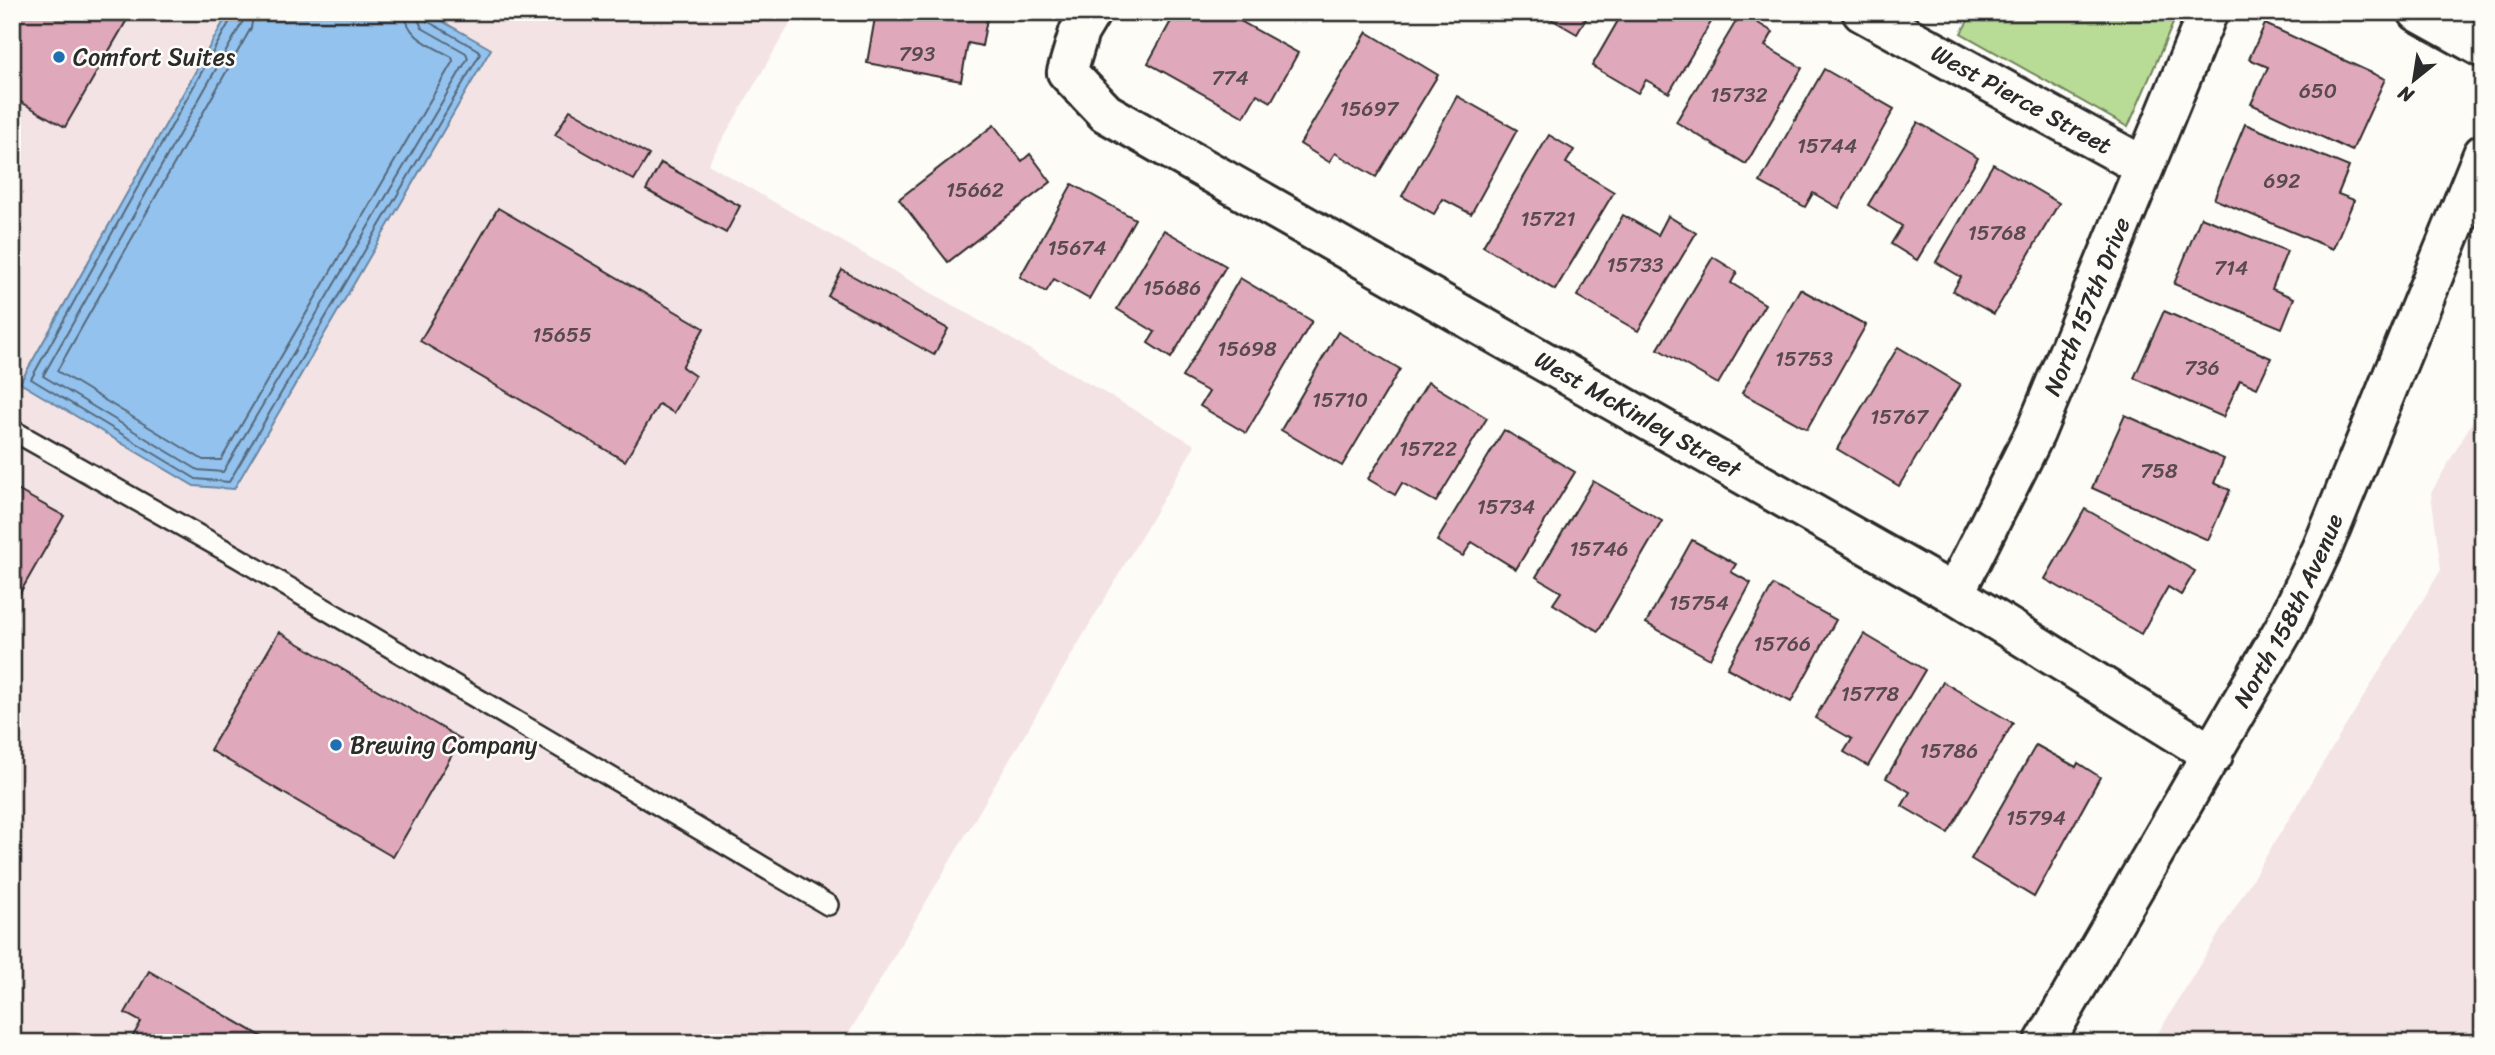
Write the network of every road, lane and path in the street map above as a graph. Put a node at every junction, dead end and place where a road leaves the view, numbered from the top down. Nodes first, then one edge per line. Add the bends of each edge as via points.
1 (1090, 12) edge
2 (1862, 12) edge
3 (2208, 12) edge
4 (2418, 12) edge
5 (2483, 48) edge
6 (2483, 154) edge
7 (2143, 166) junction
8 (12, 430) edge
9 (1954, 594) junction
10 (2213, 755) junction
11 (828, 905) dead end
12 (2044, 1043) edge

1 - 9 street, West McKinley Street via 1067,72 1106,113
2 - 7 street, West Pierce Street
3 - 7 street, North 157th Drive
4 - 5 street
6 - 10 street, North 158th Avenue via 2322,549 2285,627
7 - 9 street, North 157th Drive via 2035,433
8 - 11 lane
9 - 10 street, West McKinley Street
10 - 12 street, North 158th Avenue

